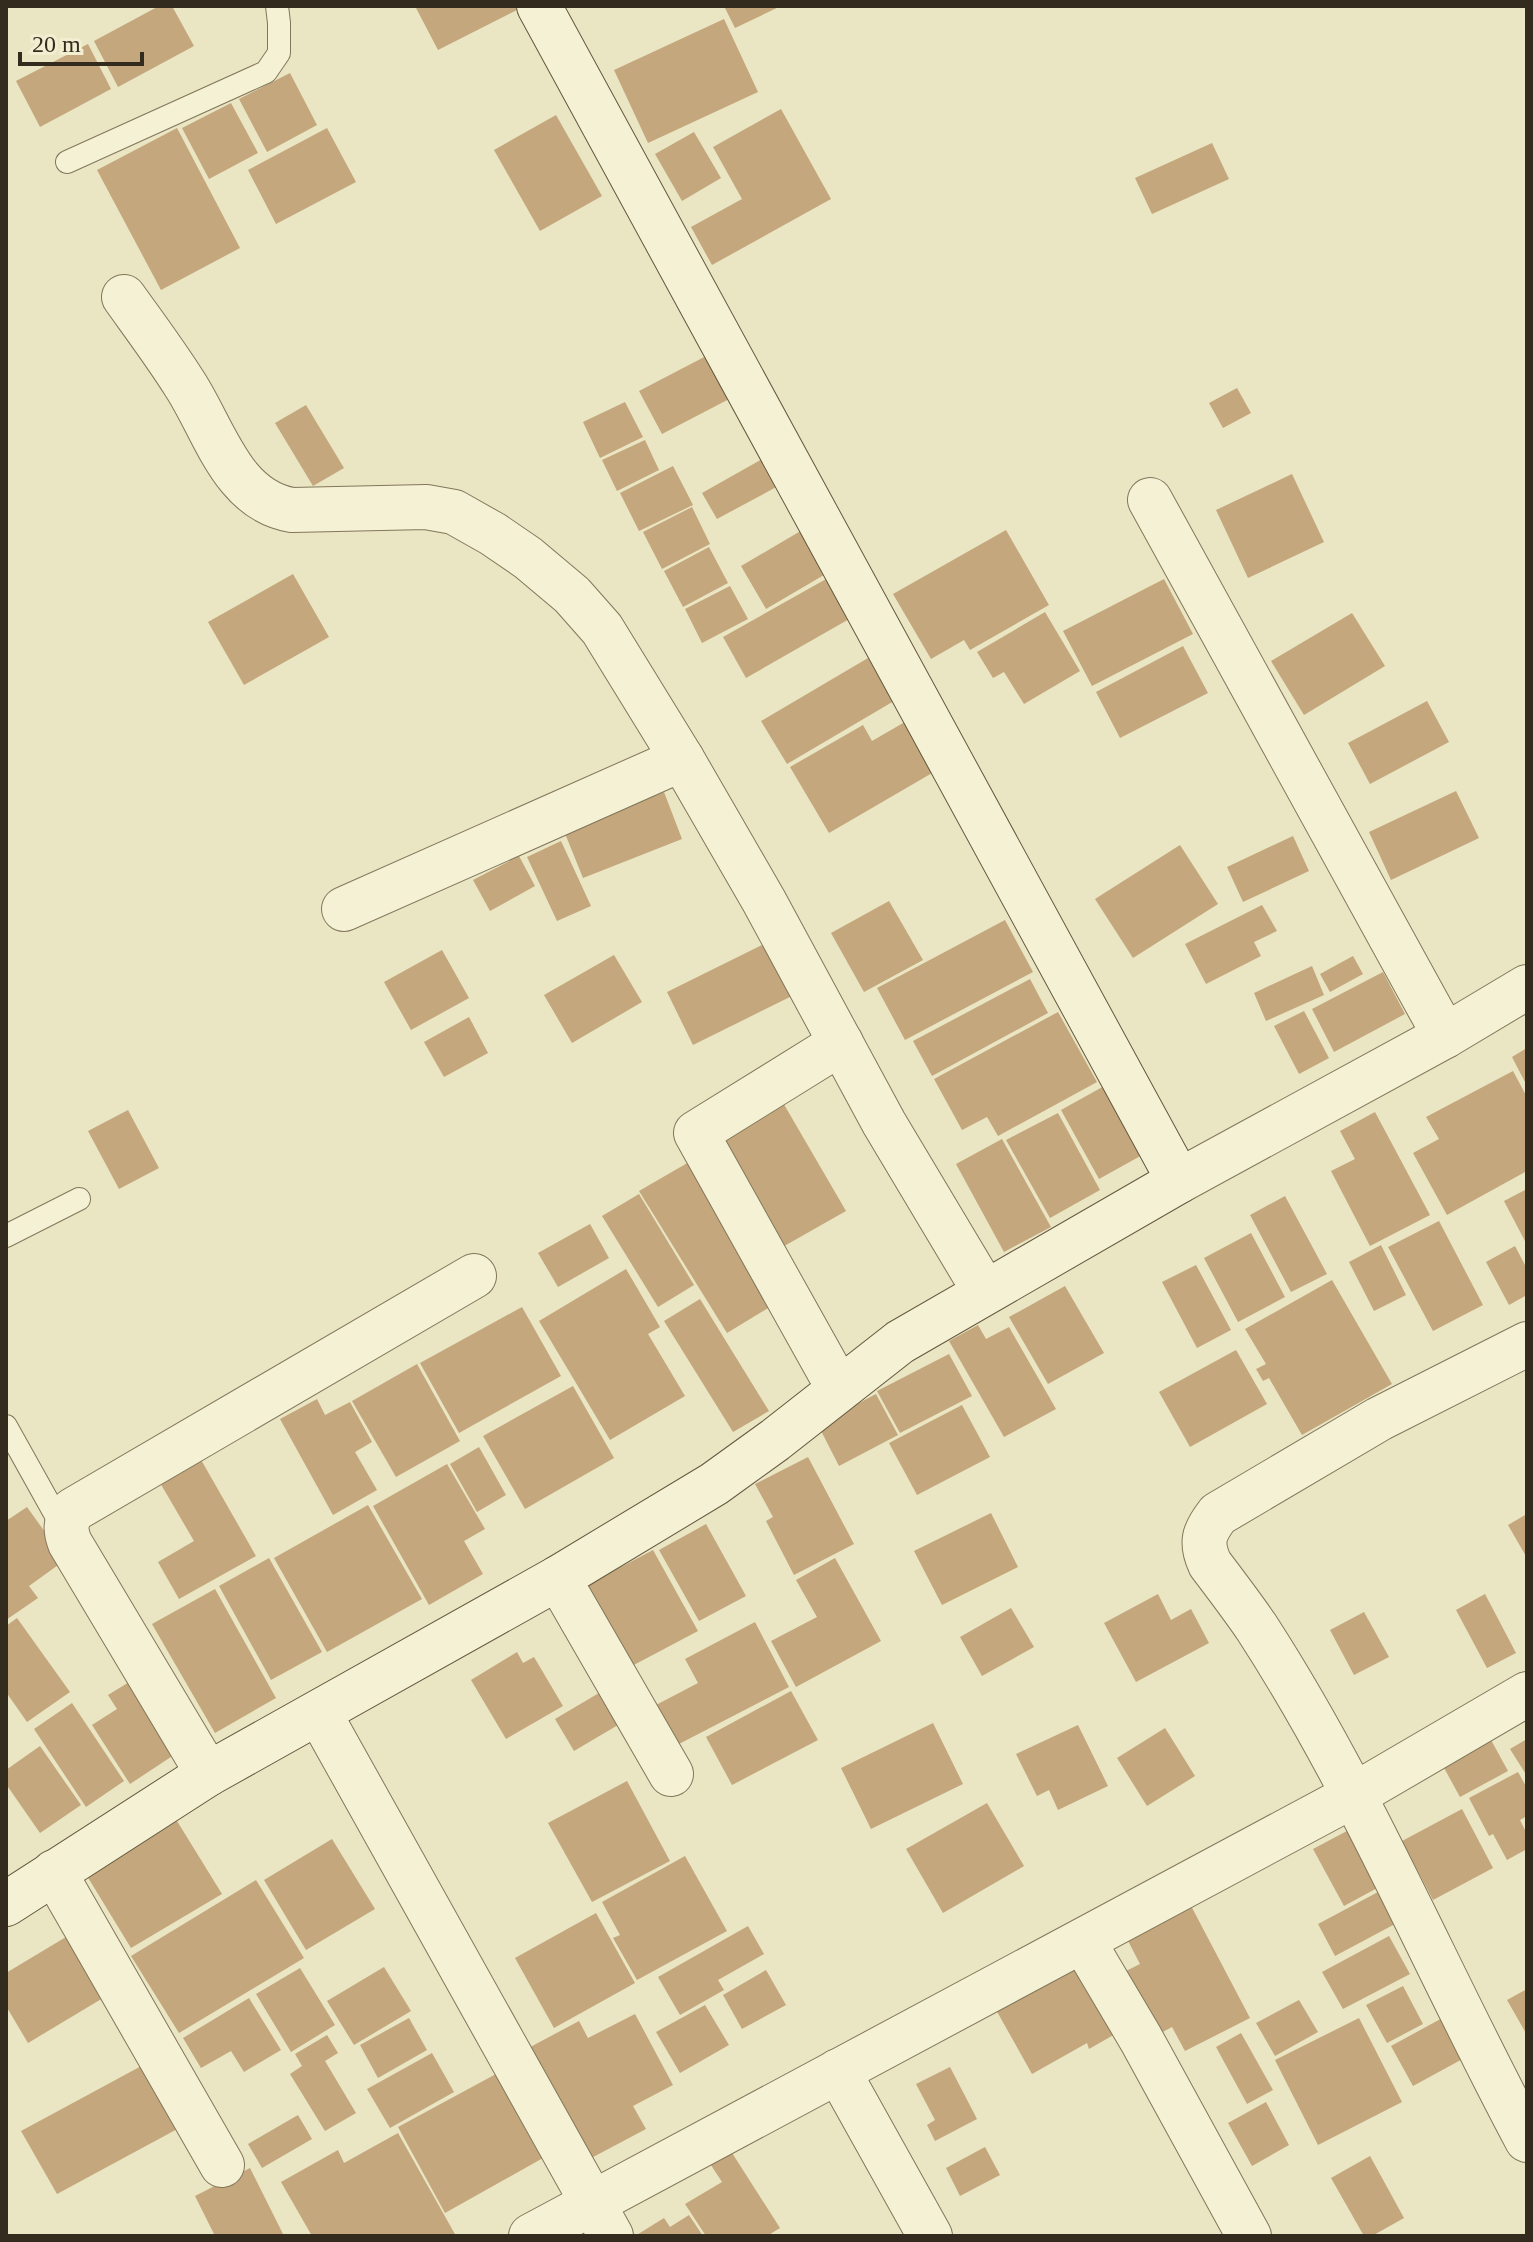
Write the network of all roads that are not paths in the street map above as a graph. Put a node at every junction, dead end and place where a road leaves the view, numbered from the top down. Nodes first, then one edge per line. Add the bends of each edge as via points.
1 (277, 6) edge
2 (539, 6) edge
3 (67, 162) dead end
4 (124, 297) dead end
5 (1150, 500) dead end
6 (682, 759) junction
7 (344, 909) dead end
8 (1527, 987) edge
9 (1445, 1036) junction
10 (841, 1043) junction
11 (1179, 1181) junction
12 (79, 1199) dead end
13 (6, 1236) edge
14 (474, 1276) dead end
15 (985, 1292) junction
16 (1527, 1344) edge
17 (839, 1389) junction
18 (6, 1426) edge
19 (67, 1534) junction
20 (558, 1578) junction
21 (1527, 1694) edge
22 (319, 1713) junction
23 (208, 1774) junction
24 (671, 1774) dead end
25 (1354, 1795) junction
26 (54, 1872) junction
27 (6, 1904) edge
28 (1083, 1941) junction
29 (838, 2071) junction
30 (1527, 2140) edge
31 (222, 2165) dead end
32 (602, 2220) edge
33 (531, 2236) edge
34 (930, 2236) edge
35 (1249, 2236) edge

1 - 3 lane via 279,53 266,72
2 - 11 street
4 - 6 street via 186,384 236,476 254,494 292,510 426,507 454,512 493,534 572,595 602,629
5 - 9 street
6 - 7 street
6 - 10 street
8 - 9 street
9 - 11 street
10 - 15 street
10 - 17 street via 696,1133
11 - 15 street
12 - 13 lane
14 - 19 street via 73,1510
15 - 17 street via 900,1342
16 - 25 street via 1379,1419 1218,1514 1206,1529 1210,1564 1256,1626
17 - 20 street via 714,1484
18 - 19 lane
19 - 23 street
20 - 22 street
20 - 24 street
21 - 25 street
22 - 23 street
22 - 32 street
23 - 26 street
25 - 28 street
25 - 30 street
26 - 27 street
26 - 31 street
28 - 29 street
28 - 35 street
29 - 32 street
29 - 34 street
32 - 33 street

